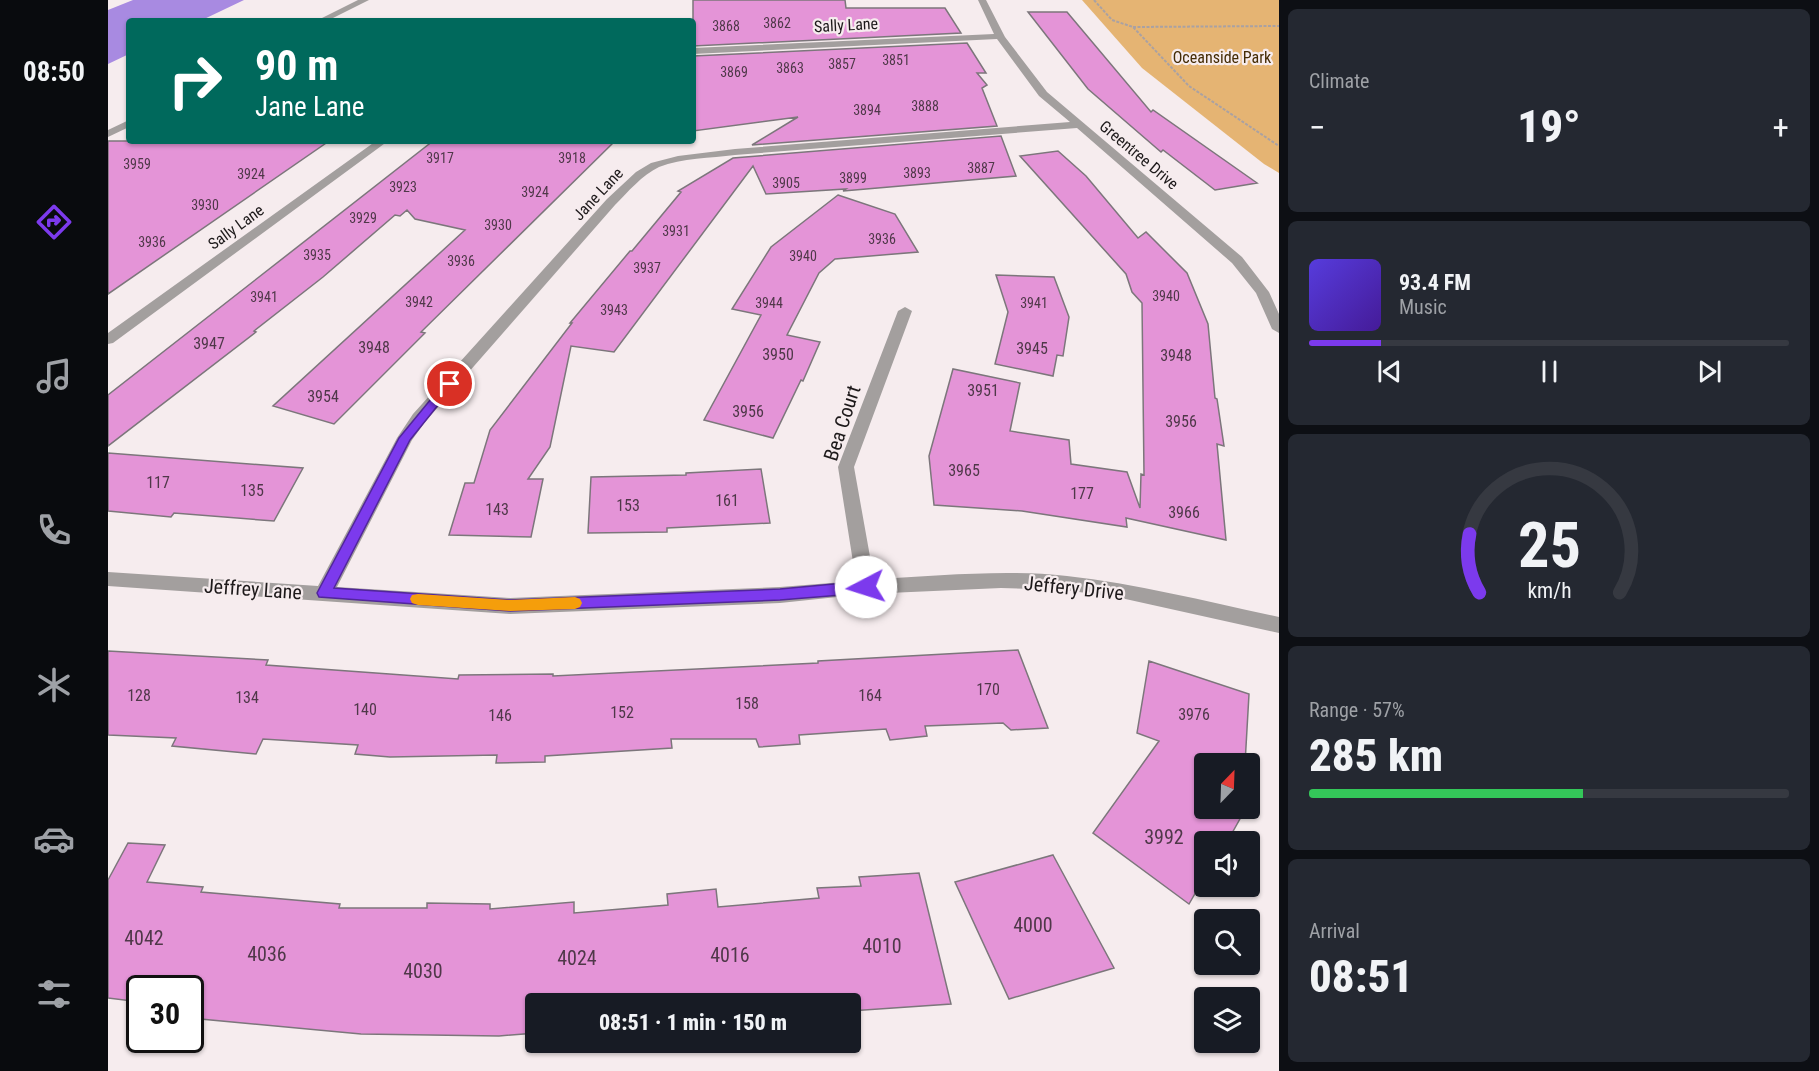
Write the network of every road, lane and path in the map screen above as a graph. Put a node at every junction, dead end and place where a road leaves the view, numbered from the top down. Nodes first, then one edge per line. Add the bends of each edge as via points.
1 (365, 0) edge
2 (982, 0) edge
3 (1094, 0) edge
4 (326, 18) edge
5 (1279, 26) edge
6 (1132, 27) junction
7 (1001, 36) junction
8 (696, 51) edge
9 (126, 125) edge
10 (1078, 126) junction
11 (108, 134) edge
12 (378, 144) edge
13 (1279, 146) edge
14 (905, 311) dead end
15 (1279, 329) edge
16 (108, 340) edge
17 (108, 579) edge
18 (866, 587) junction
19 (324, 593) junction
20 (1279, 625) edge

1 - 4 street
2 - 7 street, Greentree Drive
3 - 6 path via 1112,20
5 - 6 path
6 - 13 path via 1189,86
7 - 8 street, Sally Lane
7 - 10 street, Greentree Drive via 1043,94
9 - 11 street
10 - 15 street, Greentree Drive via 1237,260 1262,292
10 - 19 street, Jane Lane via 735,152 678,159 640,174 419,418
12 - 16 street, Sally Lane
14 - 18 street, Bea Court via 846,466
17 - 19 street, Jeffrey Lane
18 - 19 street, Jeffrey Lane via 780,595 510,606
18 - 20 street, Jeffery Drive via 1001,581 1065,583

